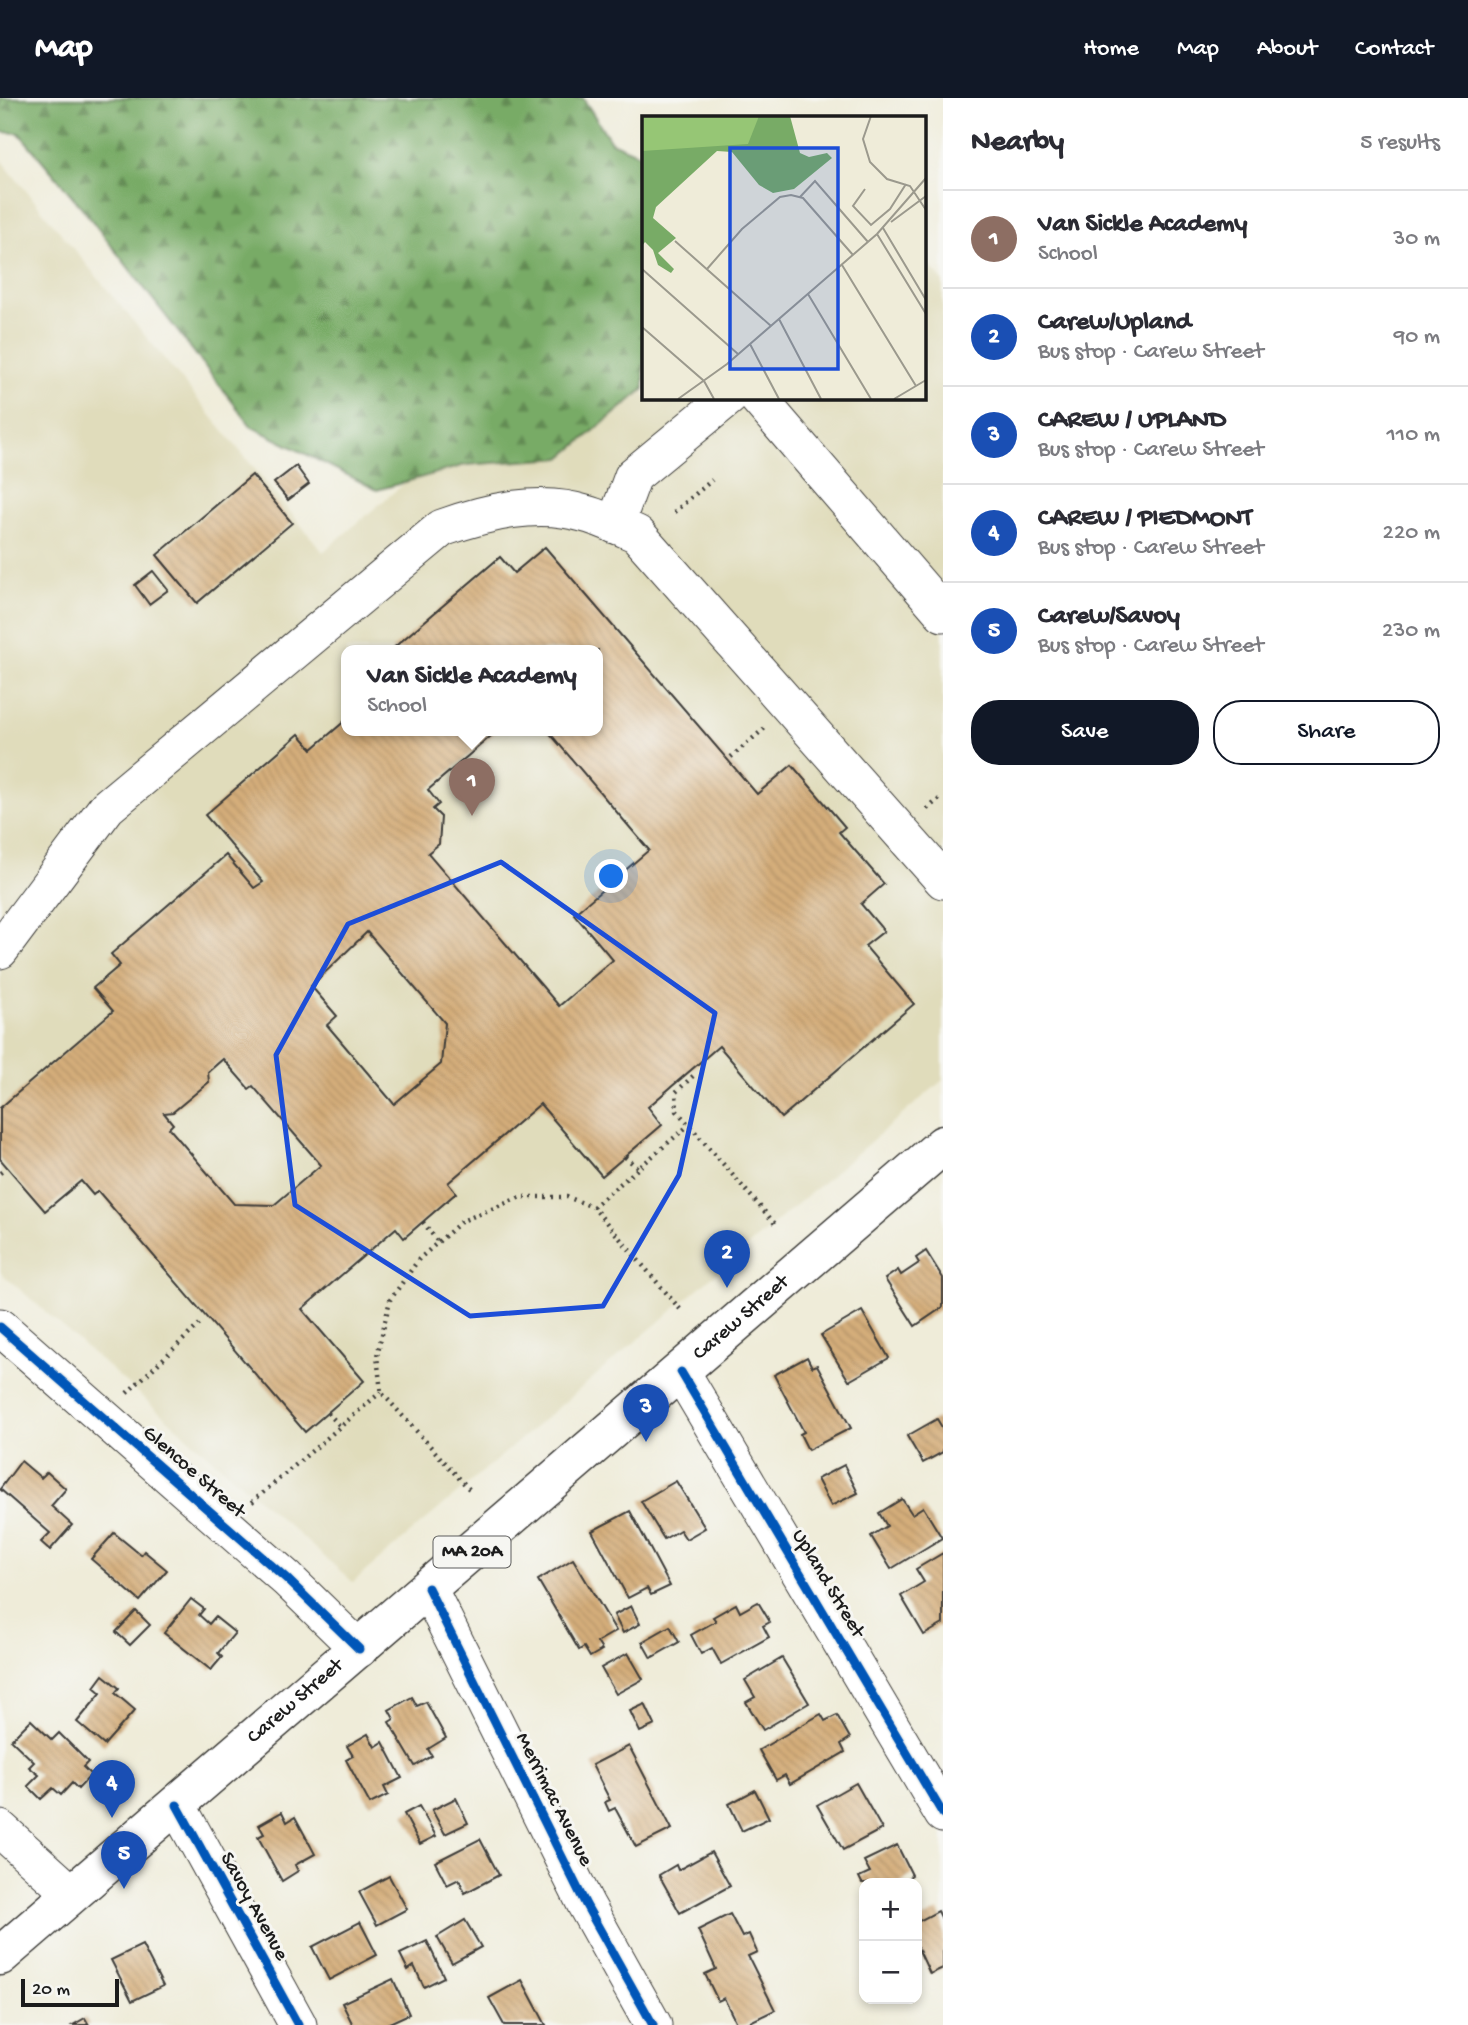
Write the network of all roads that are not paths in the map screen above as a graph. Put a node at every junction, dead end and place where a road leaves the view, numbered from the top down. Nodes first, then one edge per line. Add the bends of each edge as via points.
1 (727, 399) edge
2 (759, 399) edge
3 (615, 525) junction
4 (943, 613) edge
5 (943, 880) edge
6 (0, 950) edge
7 (943, 1145) edge
8 (0, 1327) edge
9 (681, 1372) junction
10 (428, 1588) junction
11 (359, 1649) junction
12 (177, 1805) junction
13 (943, 1814) edge
14 (0, 1829) edge
15 (72, 1894) junction
16 (0, 1956) edge
17 (298, 2025) edge
18 (653, 2025) edge

1 - 3 street via 633,476
2 - 4 street
3 - 5 street via 637,534 659,556
3 - 6 street via 585,513 535,507 478,515 442,528 107,807
7 - 9 main road, Carew Street / MA 20A
8 - 11 street, Glencoe Street via 287,1579
9 - 10 main road, Carew Street / MA 20A
9 - 13 street, Upland Street
10 - 11 main road, Carew Street / MA 20A
10 - 18 street, Merrimac Avenue via 586,1905
11 - 12 main road, Carew Street / MA 20A
12 - 15 main road, Carew Street / MA 20A
12 - 17 street, Savoy Avenue
14 - 15 street
15 - 16 main road, Carew Street / MA 20A

